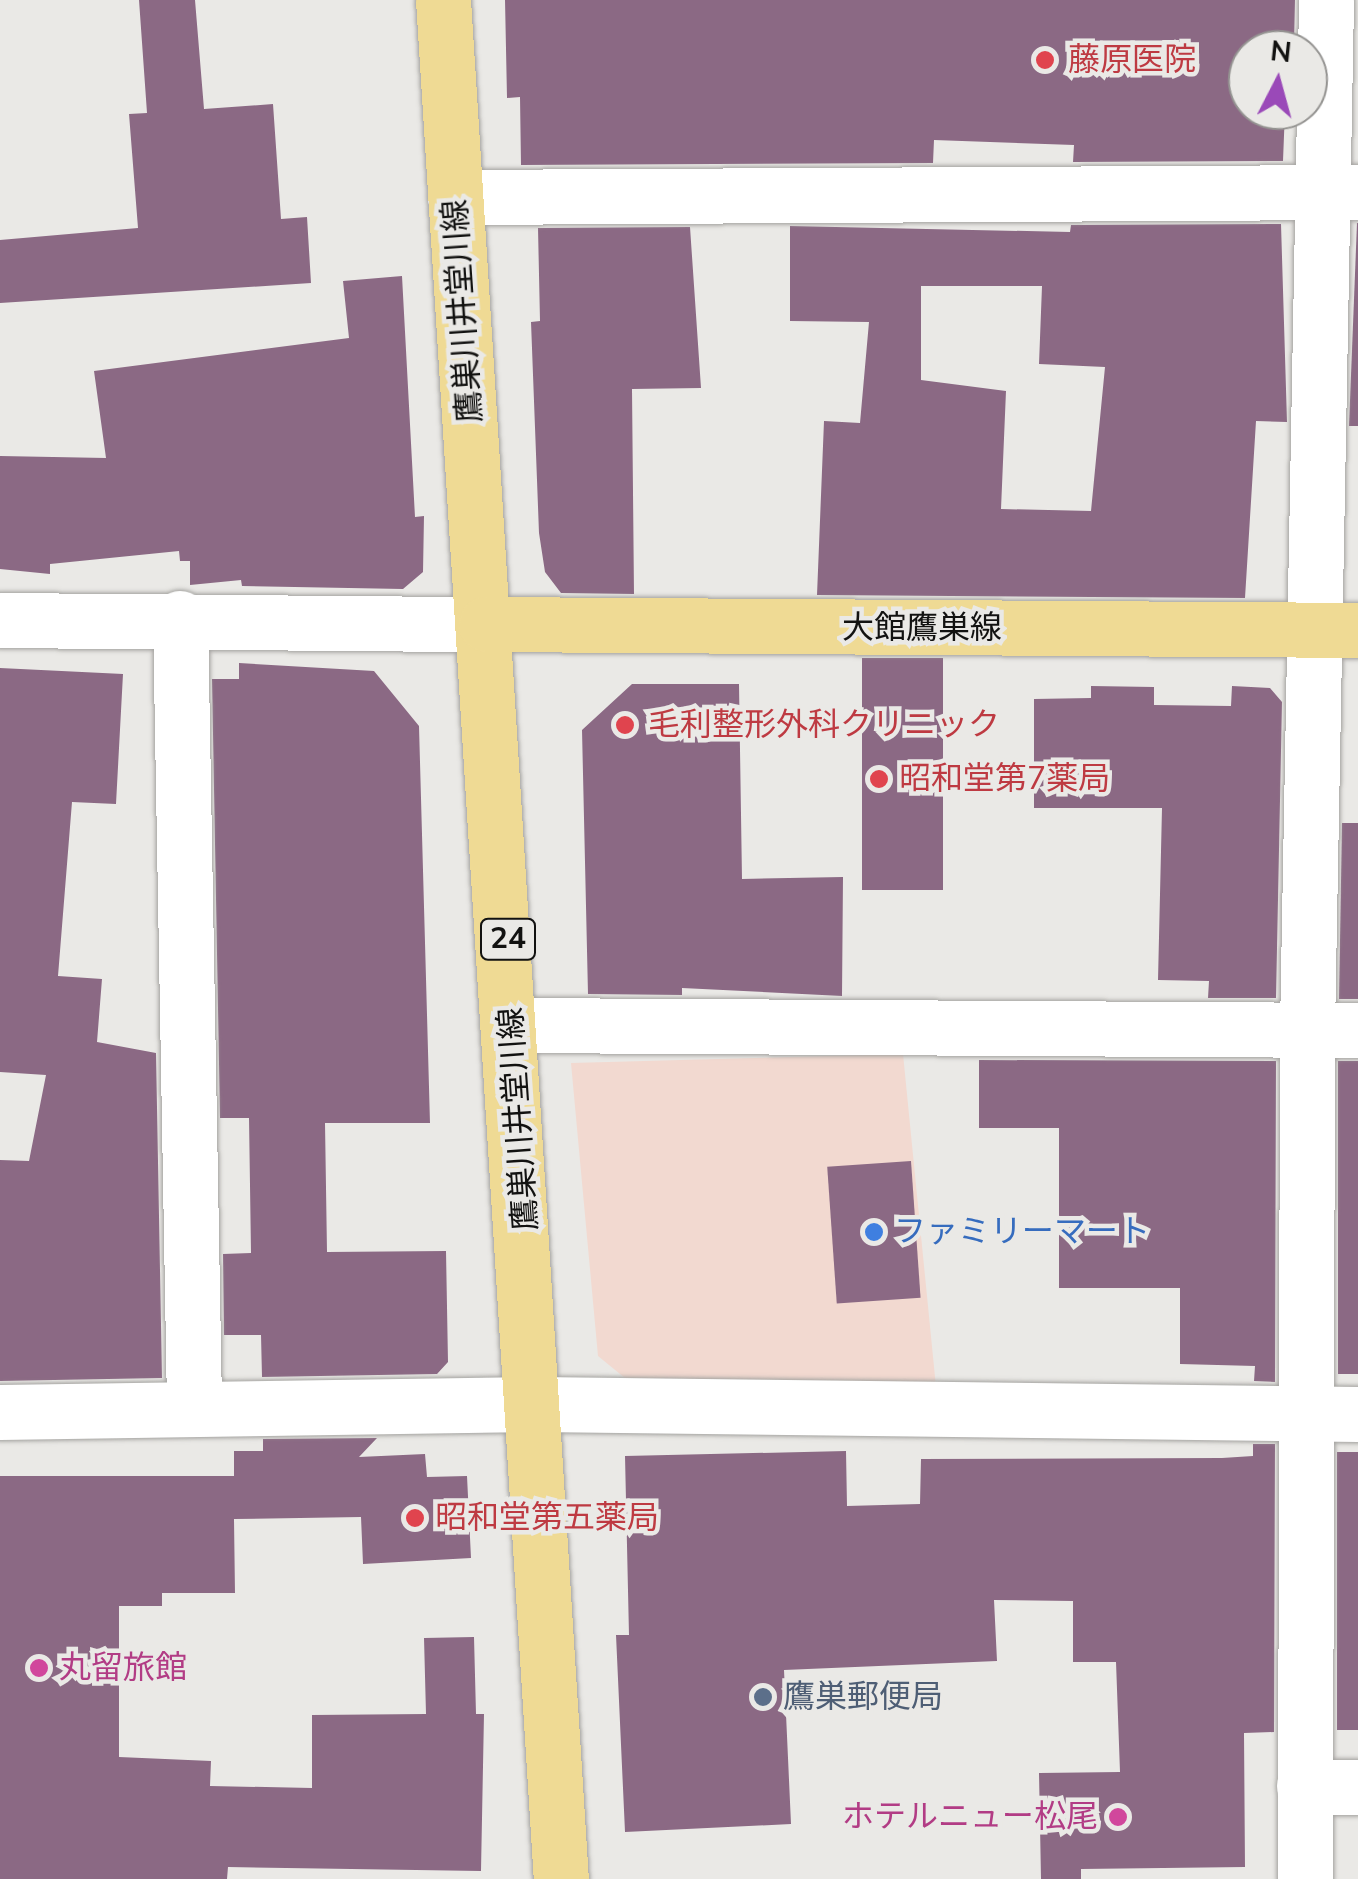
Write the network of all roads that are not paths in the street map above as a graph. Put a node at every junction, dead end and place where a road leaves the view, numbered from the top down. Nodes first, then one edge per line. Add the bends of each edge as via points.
1 (444, 0) edge
2 (1326, 0) edge
3 (1341, 192) edge
4 (455, 197) junction
5 (180, 618) junction
6 (0, 620) edge
7 (486, 624) junction
8 (1335, 631) edge
9 (514, 1025) junction
10 (1332, 1029) edge
11 (537, 1404) junction
12 (194, 1408) junction
13 (0, 1412) edge
14 (1332, 1414) edge
15 (1304, 1786) junction
16 (1358, 1787) edge
17 (561, 1879) edge
18 (1304, 1879) edge

1 - 4 main road, 鷹巣川井堂川線 / 24
2 - 3 street
3 - 4 street
3 - 8 street
4 - 7 main road, 鷹巣川井堂川線 / 24
5 - 6 street
5 - 7 street
5 - 12 street
7 - 8 main road, 大館鷹巣線
7 - 9 main road, 鷹巣川井堂川線 / 24
8 - 10 street
9 - 10 street
9 - 11 main road, 鷹巣川井堂川線 / 24
10 - 14 street
11 - 12 street
11 - 14 street
11 - 17 main road, 鷹巣川井堂川線 / 24
12 - 13 street
14 - 15 street
15 - 16 street
15 - 18 street

